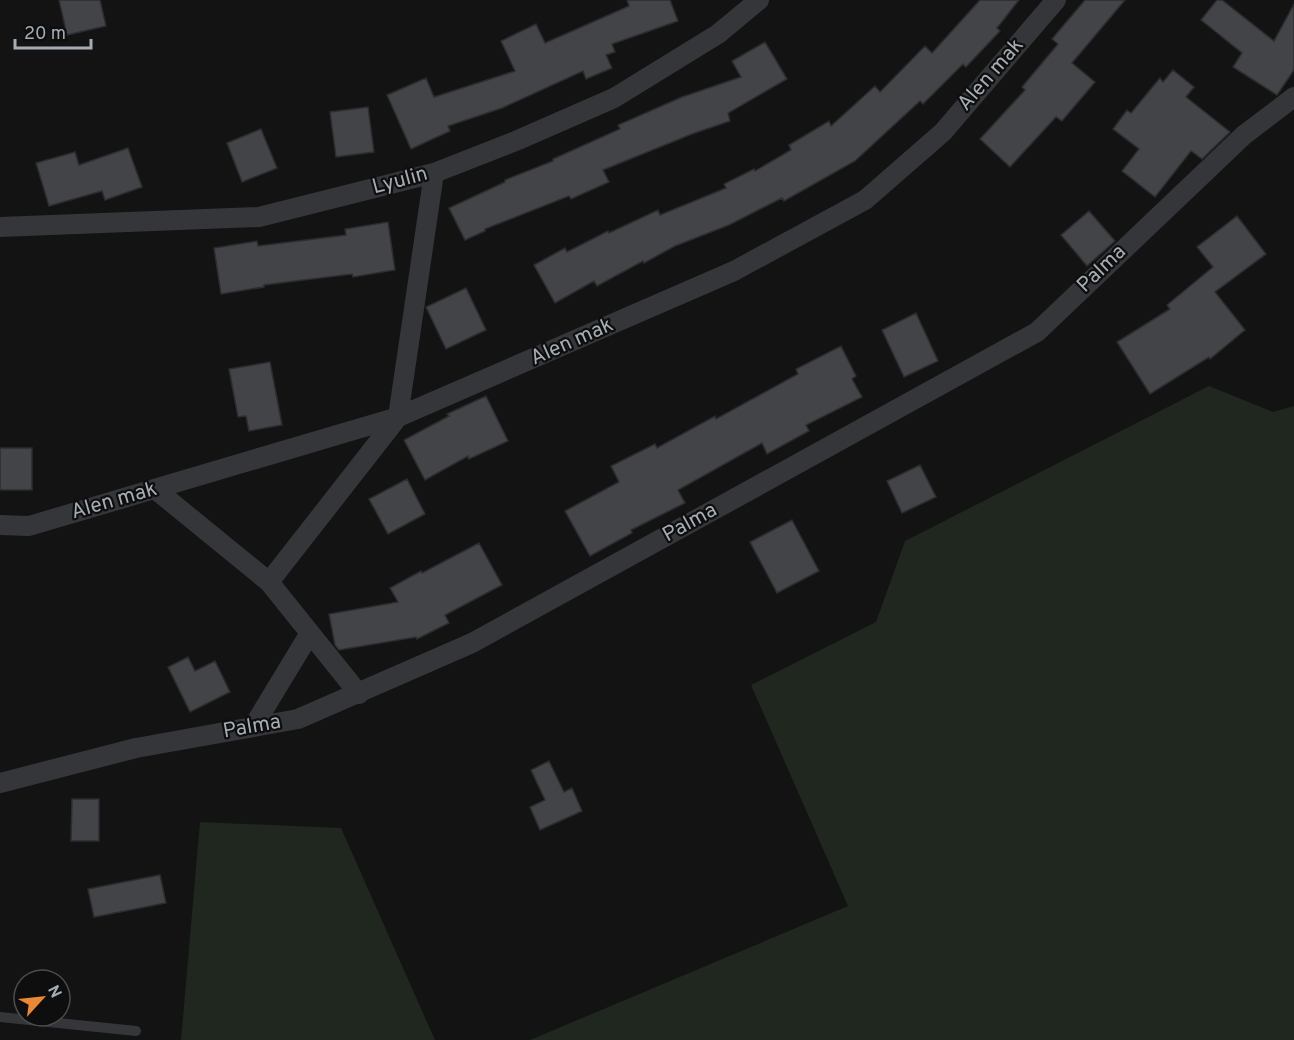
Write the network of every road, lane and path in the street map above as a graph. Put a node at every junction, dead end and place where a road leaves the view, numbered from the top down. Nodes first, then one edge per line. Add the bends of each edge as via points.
1 (759, 0) edge
2 (1056, 0) edge
3 (1294, 97) edge
4 (434, 172) junction
5 (0, 227) edge
6 (398, 417) junction
7 (155, 489) junction
8 (0, 525) edge
9 (269, 582) junction
10 (310, 633) junction
11 (359, 694) junction
12 (253, 727) junction
13 (0, 783) edge
14 (0, 1017) edge
15 (136, 1031) dead end

1 - 4 street, Lyulin via 718,34 614,98
2 - 6 street, Alen mak via 943,132 865,200 734,271
3 - 11 street, Palma via 1244,135 1036,332 472,643
4 - 5 street, Lyulin via 259,218
4 - 6 street
6 - 7 street, Alen mak
6 - 9 street
7 - 8 street, Alen mak via 29,526
7 - 9 street
9 - 10 street
10 - 11 street
10 - 12 street
11 - 12 street, Palma via 298,719
12 - 13 street, Palma via 136,748
14 - 15 lane

